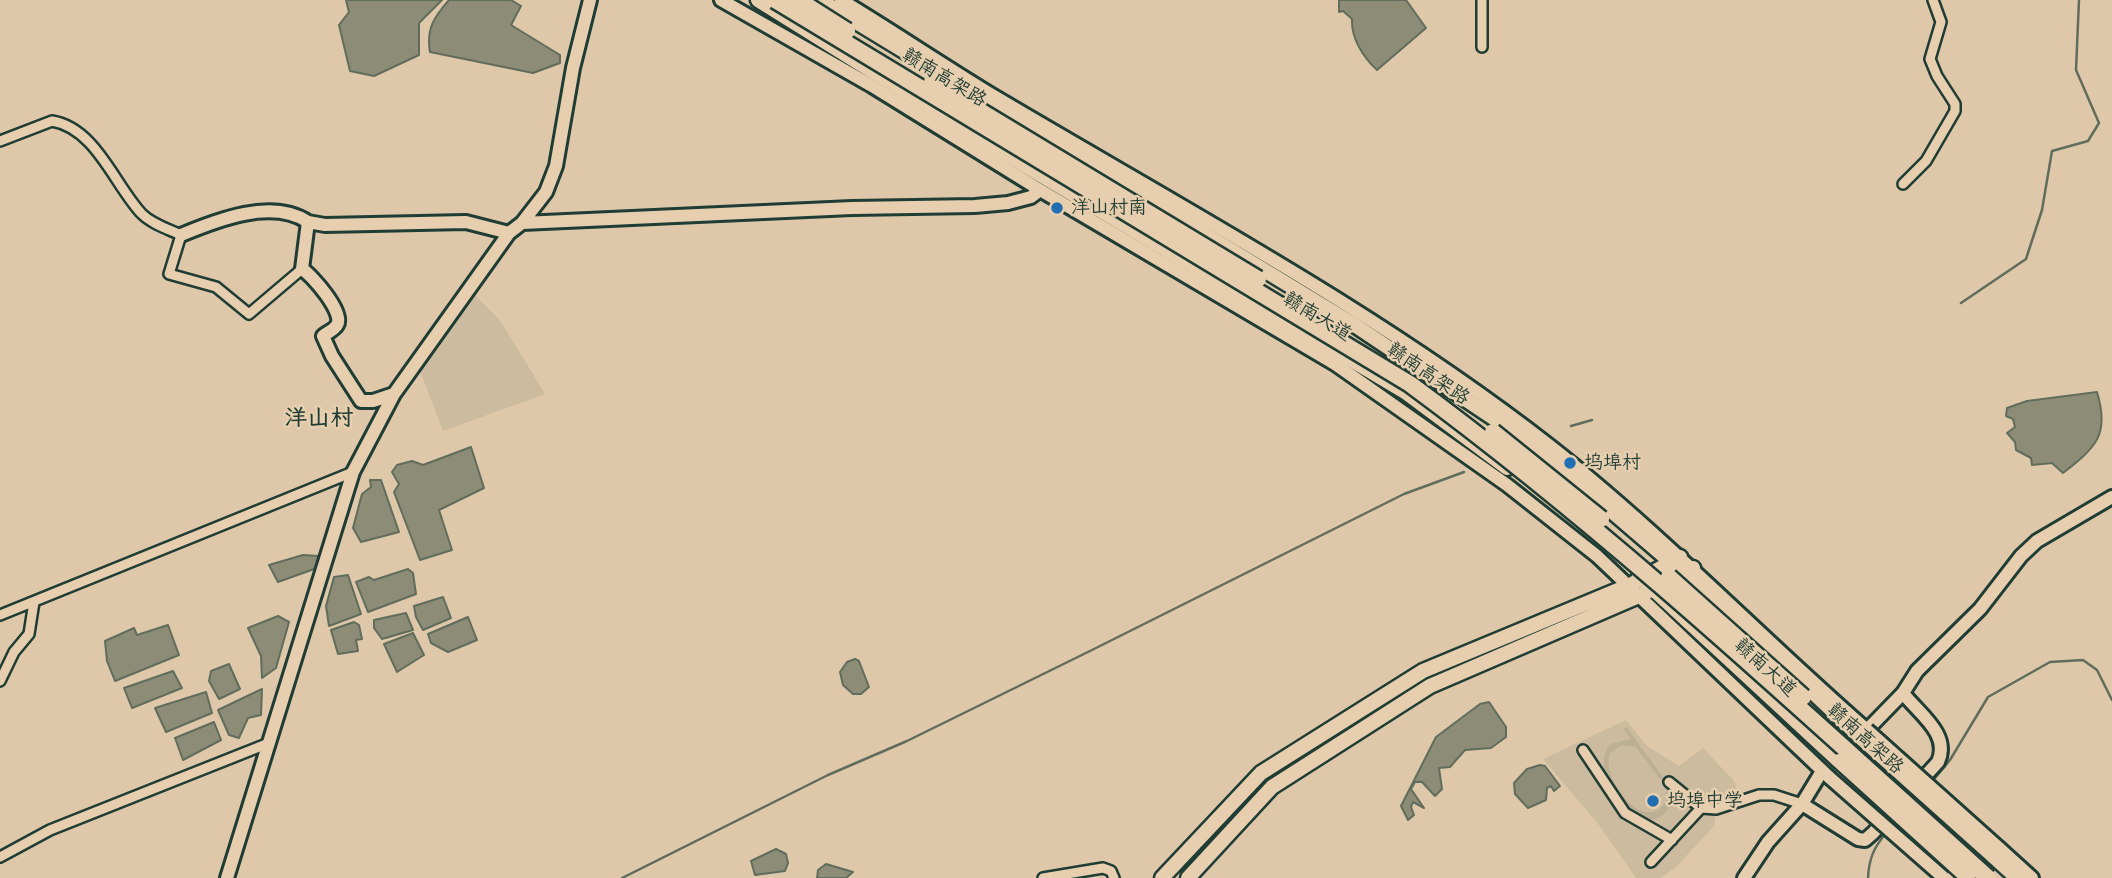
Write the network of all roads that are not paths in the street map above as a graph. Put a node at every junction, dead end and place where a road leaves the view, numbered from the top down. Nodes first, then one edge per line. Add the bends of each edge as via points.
1 (590, 0) edge
2 (721, 0) edge
3 (758, 0) edge
4 (775, 0) edge
5 (798, 0) edge
6 (820, 0) edge
7 (841, 0) edge
8 (1482, 0) edge
9 (1933, 0) edge
10 (1482, 47) dead end
11 (926, 66) junction
12 (910, 94) junction
13 (1008, 115) junction
14 (0, 141) edge
15 (992, 146) junction
16 (1903, 184) dead end
17 (1040, 190) junction
18 (307, 222) junction
19 (522, 223) junction
20 (509, 233) junction
21 (181, 235) junction
22 (302, 269) junction
23 (394, 394) junction
24 (353, 472) junction
25 (2112, 497) edge
26 (1631, 526) junction
27 (1610, 550) junction
28 (1675, 560) junction
29 (1687, 571) junction
30 (1641, 587) junction
31 (1716, 601) junction
32 (34, 602) junction
33 (0, 615) edge
34 (1691, 627) junction
35 (0, 681) edge
36 (1903, 693) junction
37 (1863, 734) junction
38 (269, 743) junction
39 (1583, 750) dead end
40 (1826, 775) junction
41 (1669, 782) dead end
42 (1802, 804) junction
43 (1701, 808) junction
44 (1672, 840) junction
45 (1996, 852) junction
46 (0, 857) edge
47 (1651, 862) dead end
48 (227, 878) edge
49 (1043, 878) edge
50 (1114, 878) edge
51 (1162, 878) edge
52 (1188, 878) edge
53 (1744, 878) edge
54 (1944, 878) edge
55 (1968, 878) edge
56 (1988, 878) edge
57 (2002, 878) edge
58 (2017, 878) edge
59 (2032, 878) edge

1 - 19 street via 556,166 546,192
2 - 17 street
3 - 12 main road, 赣南大道
4 - 56 highway, 赣南高架路, bridge via 1410,384 1631,557
5 - 57 highway, 赣南高架路, bridge via 1415,374 1537,465 1716,617
6 - 11 main road, 赣南大道
7 - 28 street via 1366,318 1550,447
8 - 10 street
9 - 16 street via 1941,22 1930,59 1955,111 1926,161
11 - 12 main road
11 - 13 main road, 赣南大道
12 - 15 main road, 赣南大道
13 - 15 main road
13 - 26 main road, 赣南大道 via 1356,326 1538,448
14 - 21 street via 42,123 58,122 86,141 145,217
15 - 27 main road, 赣南大道 via 1405,393
17 - 19 street via 1031,197 986,205
17 - 30 street via 1335,364 1507,485
18 - 20 street via 466,222
18 - 21 street via 277,211 214,221
18 - 22 street
19 - 20 street
20 - 23 street
21 - 22 street via 169,274 216,287 249,314
22 - 23 street via 332,303 337,326 323,336 355,395 366,402
23 - 24 street
24 - 32 street
24 - 38 street
25 - 36 street via 2037,541 2021,556 1980,609 1917,671
26 - 27 main road
26 - 28 main road, 赣南大道
27 - 30 main road, 赣南大道
28 - 29 main road, 赣南大道
28 - 30 main road
29 - 30 main road
29 - 31 main road, 赣南大道
29 - 37 street
30 - 34 main road, 赣南大道
30 - 40 street
30 - 51 main road via 1423,671 1261,773
30 - 52 main road via 1430,686 1272,788
31 - 34 main road
31 - 37 main road, 赣南大道
32 - 33 street
32 - 35 street via 29,634
34 - 55 main road, 赣南大道, bridge
36 - 37 street
36 - 42 street via 1935,729 1942,744 1938,762 1865,840
37 - 45 main road, 赣南大道, bridge
38 - 46 street via 50,830
38 - 48 street
39 - 44 street via 1625,813
40 - 42 street
40 - 54 street, bridge
41 - 43 street
42 - 43 street via 1759,795 1716,809
42 - 53 street
43 - 44 street
44 - 47 street
45 - 58 main road
45 - 59 street
49 - 50 street via 1103,868

